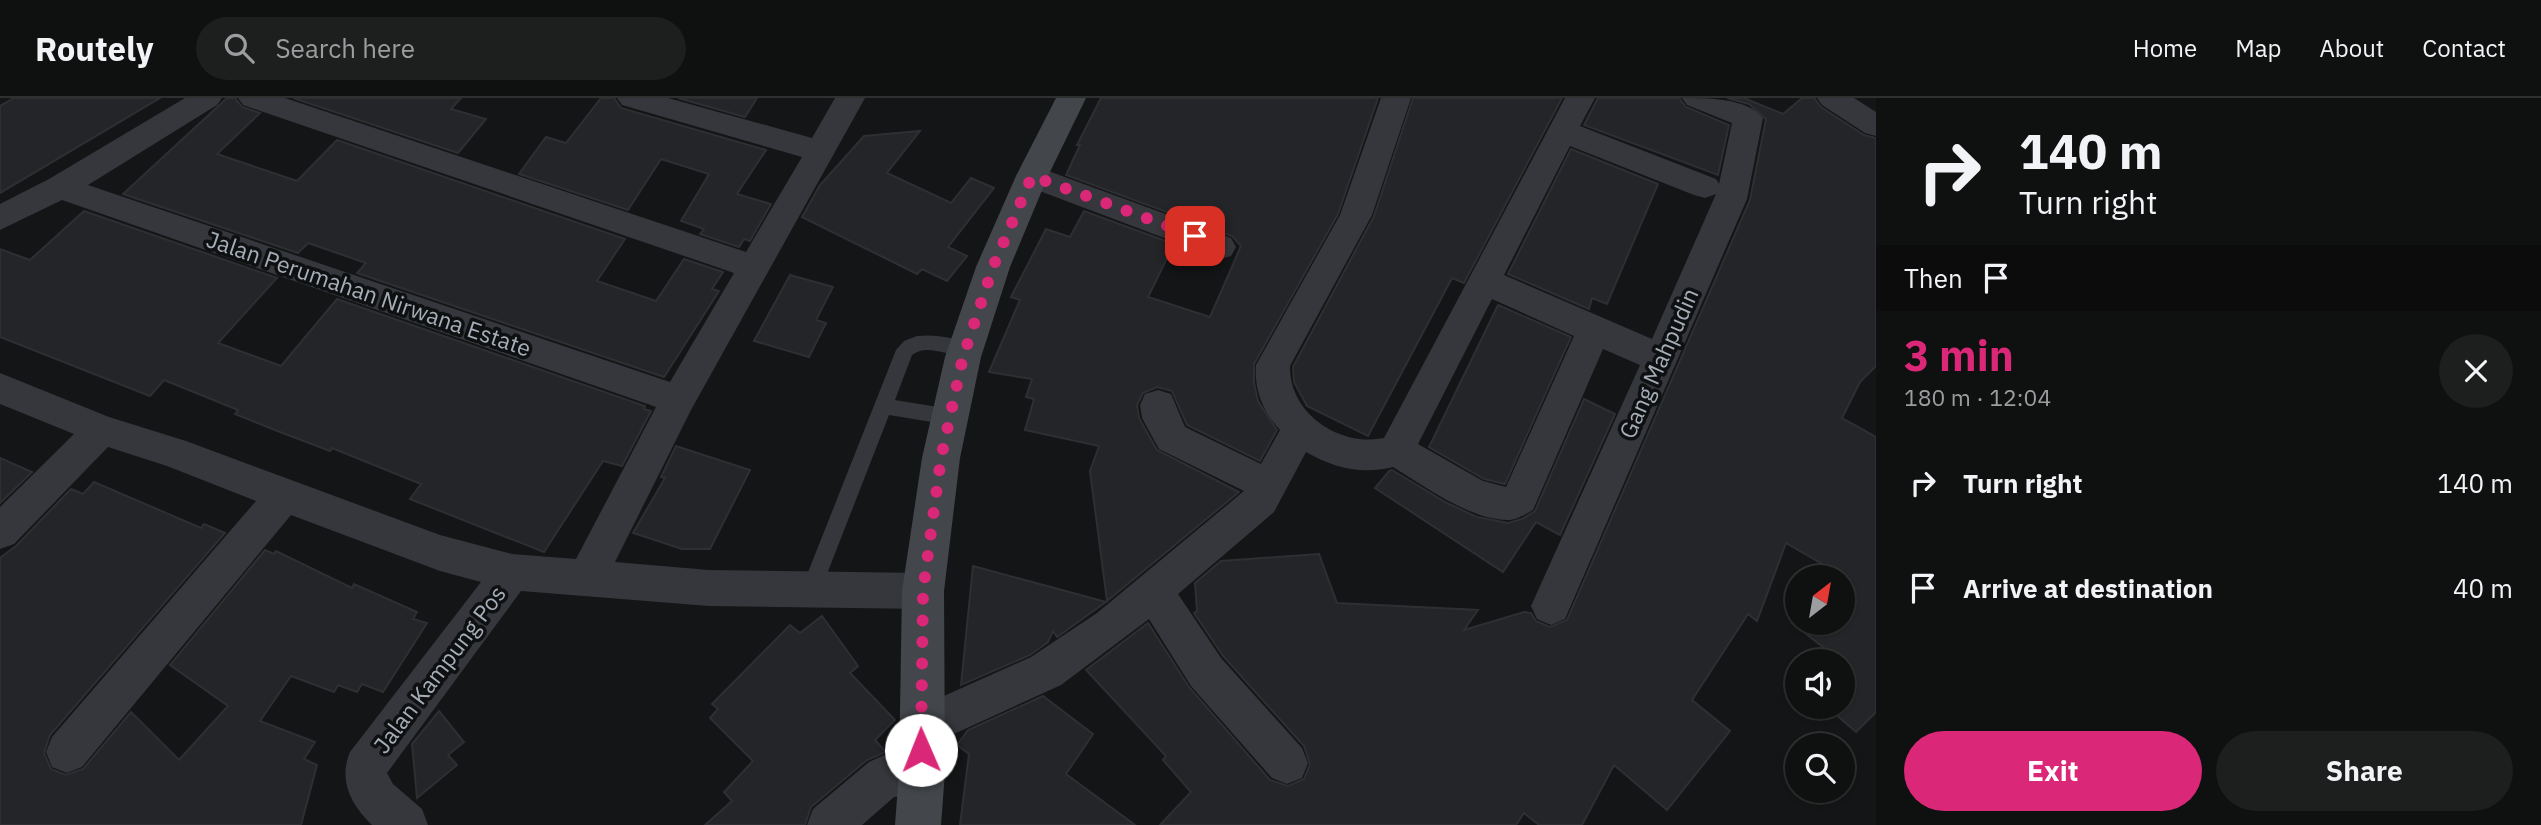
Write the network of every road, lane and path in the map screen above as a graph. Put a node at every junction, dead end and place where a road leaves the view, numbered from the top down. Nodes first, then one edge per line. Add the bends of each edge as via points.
1 (207, 98) edge
2 (253, 98) edge
3 (632, 98) edge
4 (850, 98) edge
5 (1071, 98) edge
6 (1396, 98) edge
7 (1580, 98) edge
8 (1697, 98) edge
9 (1832, 98) edge
10 (1876, 126) edge
11 (1563, 131) junction
12 (820, 151) junction
13 (1032, 176) junction
14 (60, 187) junction
15 (1705, 187) dead end
16 (0, 218) edge
17 (1220, 247) dead end
18 (754, 267) junction
19 (1483, 280) junction
20 (1594, 330) junction
21 (966, 349) junction
22 (1660, 358) junction
23 (0, 388) edge
24 (678, 400) junction
25 (1158, 405) dead end
26 (883, 406) junction
27 (950, 417) junction
28 (1299, 429) junction
29 (102, 430) junction
30 (1396, 450) junction
31 (1269, 485) junction
32 (284, 496) junction
33 (0, 532) edge
34 (512, 572) junction
35 (587, 577) junction
36 (811, 590) junction
37 (1152, 590) junction
38 (923, 591) junction
39 (1551, 606) dead end
40 (921, 728) junction
41 (67, 752) dead end
42 (1287, 762) dead end
43 (922, 772) junction
44 (406, 825) edge
45 (829, 825) edge
46 (918, 825) edge

1 - 14 street
2 - 18 street
3 - 12 street
4 - 12 street
5 - 13 main road
6 - 28 street via 1356,215 1273,365 1270,378 1277,399
7 - 11 street
8 - 22 street, Gang Mahpudin via 1748,118 1731,198
9 - 10 street
11 - 15 street
11 - 19 street
12 - 18 street
13 - 17 street
13 - 21 main road via 993,267
14 - 16 street
14 - 24 street, Jalan Perumahan Nirwana Estate
18 - 24 street
19 - 20 street
19 - 30 street
20 - 22 street
20 - 30 street via 1520,498 1509,504 1475,496
21 - 26 lane via 918,342 910,345
21 - 27 main road
22 - 39 street, Gang Mahpudin
23 - 29 street
24 - 35 street
25 - 31 street via 1172,438
26 - 27 lane
26 - 36 lane
27 - 38 main road
28 - 30 street via 1362,456
28 - 31 street
29 - 32 street via 173,452
29 - 33 street
31 - 37 street via 1261,500
32 - 34 street via 440,553
32 - 41 street
34 - 35 street
34 - 44 street, Jalan Kampung Pos via 365,767 365,781 374,794
35 - 36 street via 709,588
36 - 38 street
37 - 40 street via 1111,626 1046,671
37 - 42 street via 1206,672
38 - 40 main road
40 - 43 main road
43 - 45 street via 884,777
43 - 46 main road

